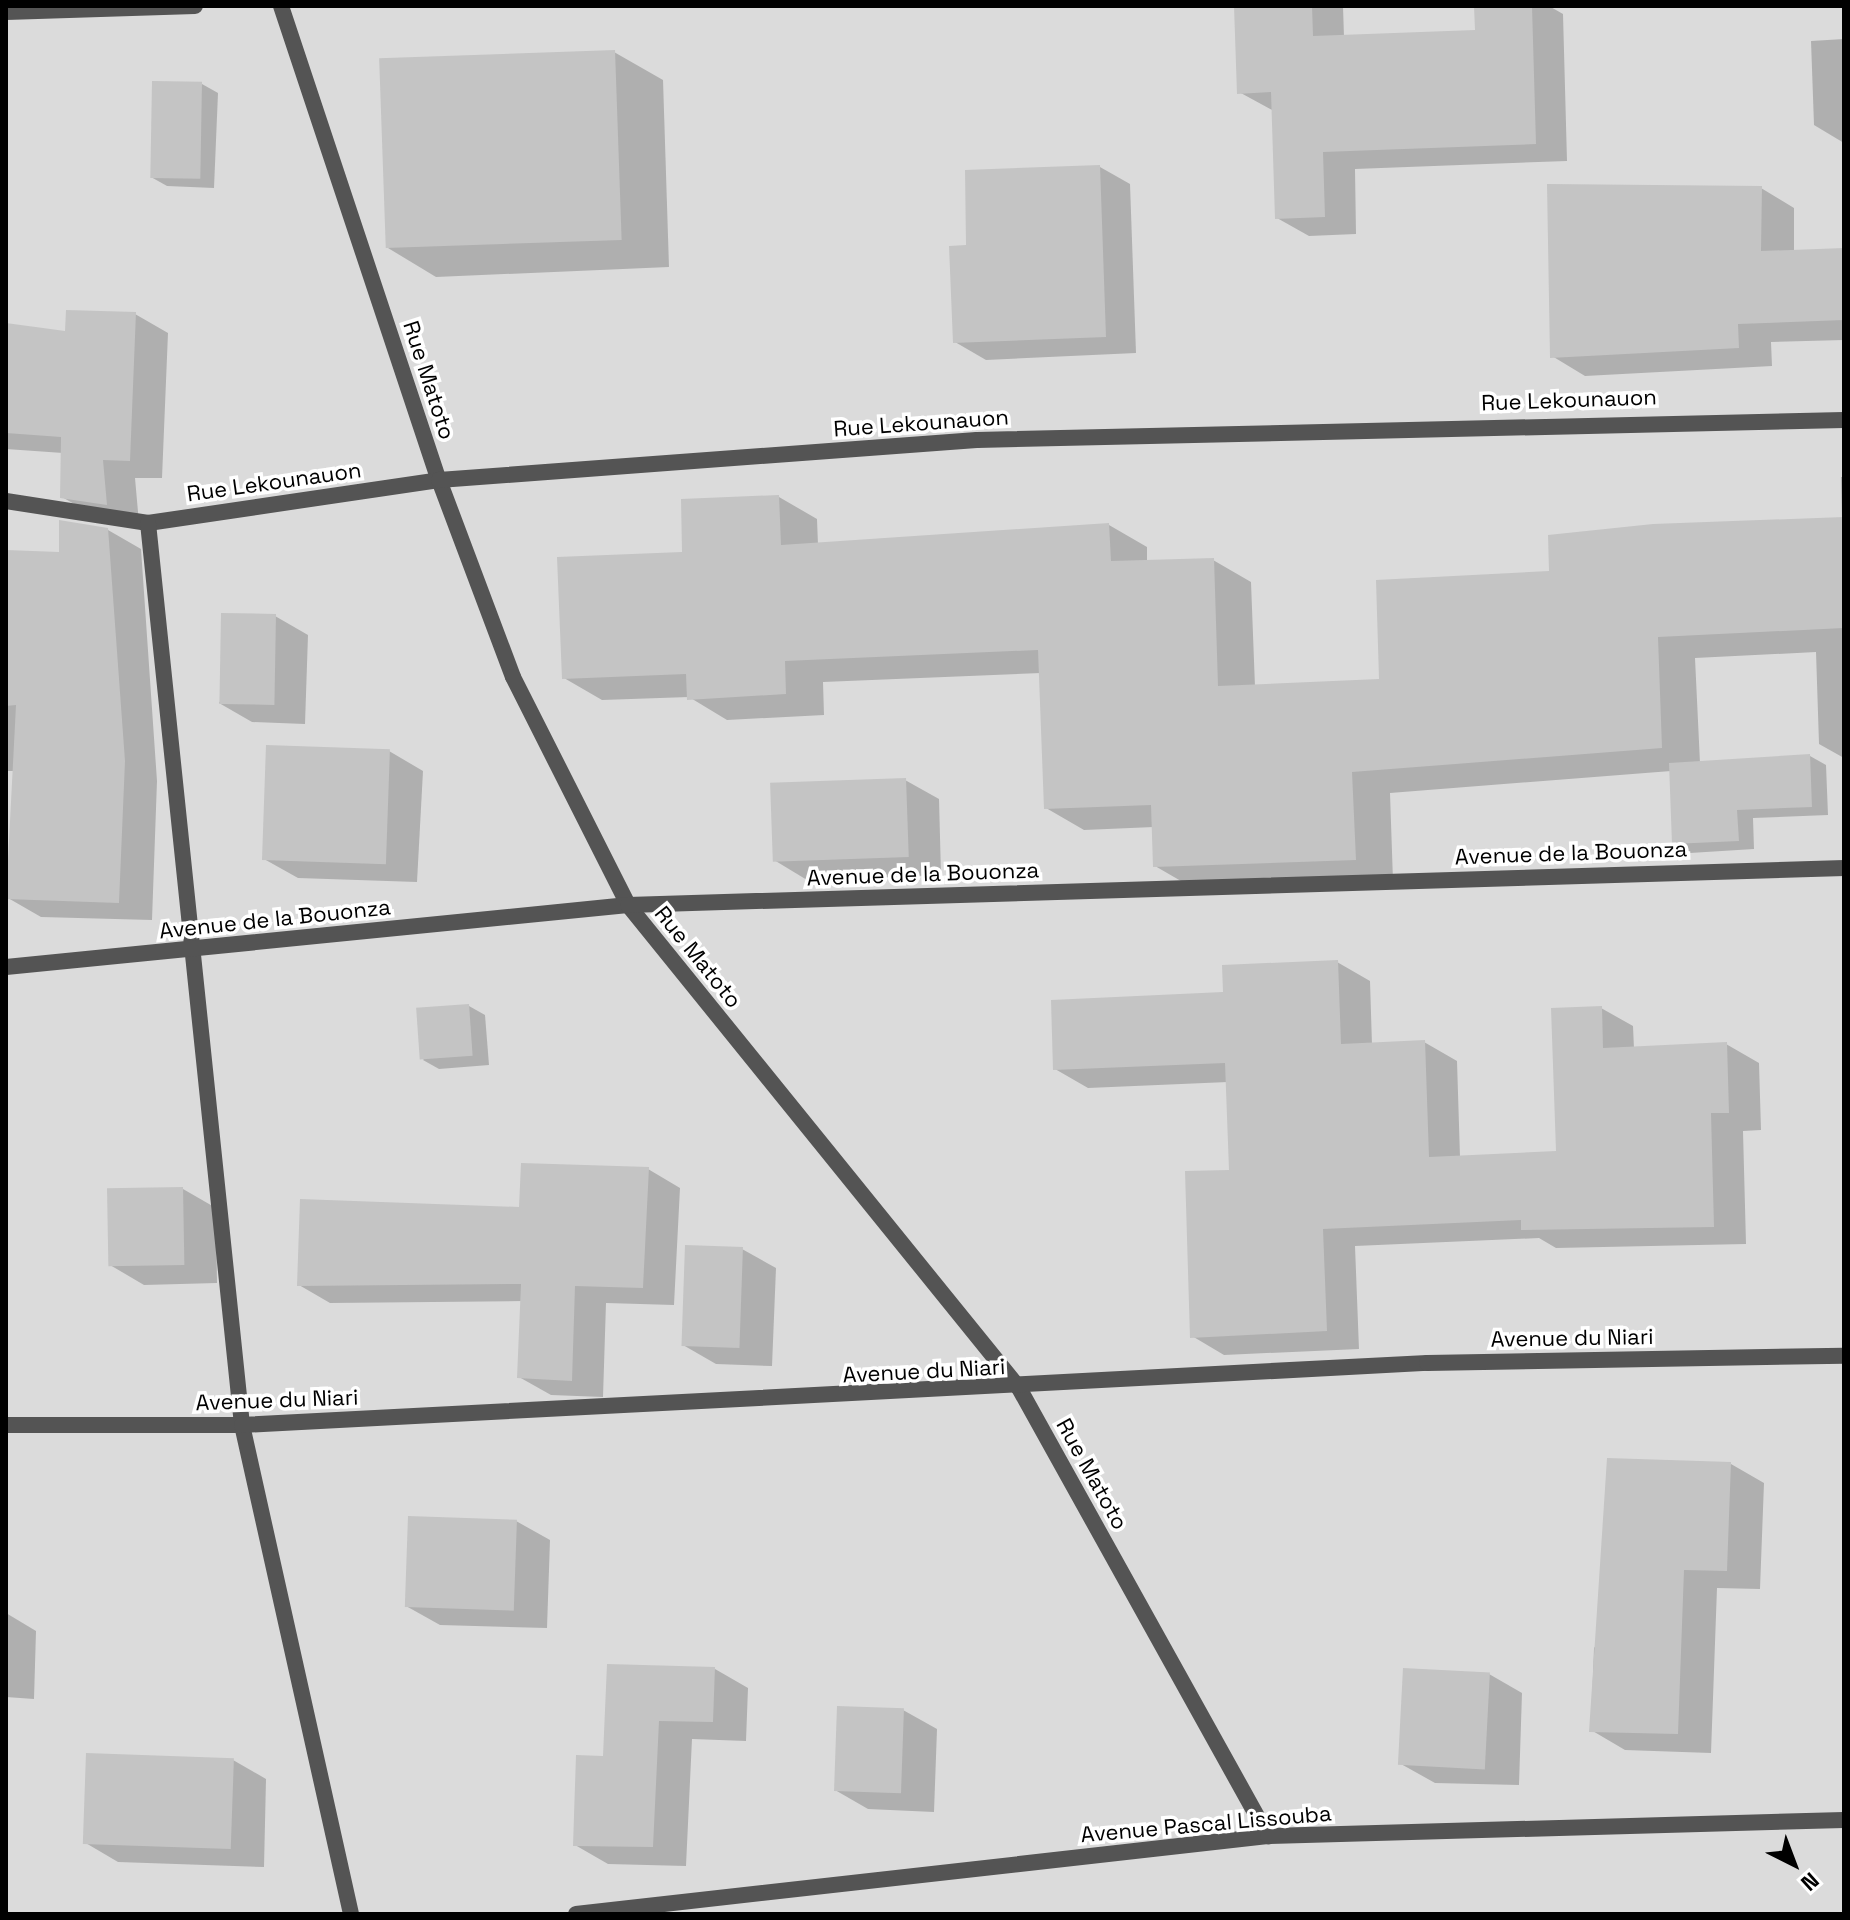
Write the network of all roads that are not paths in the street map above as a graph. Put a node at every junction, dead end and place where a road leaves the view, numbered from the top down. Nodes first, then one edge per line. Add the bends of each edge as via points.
1 (195, 6) edge
2 (281, 6) edge
3 (6, 12) edge
4 (1844, 420) edge
5 (439, 480) junction
6 (6, 501) edge
7 (148, 523) junction
8 (1844, 868) edge
9 (628, 905) junction
10 (187, 950) junction
11 (6, 967) edge
12 (1844, 1356) edge
13 (1019, 1388) junction
14 (6, 1425) edge
15 (242, 1425) junction
16 (1844, 1820) edge
17 (1268, 1836) junction
18 (351, 1914) edge
19 (576, 1914) edge

1 - 3 street
2 - 5 street, Rue Matoto
4 - 5 street, Rue Lekounauon via 977,440
5 - 7 street, Rue Lekounauon
5 - 9 street, Rue Matoto via 513,677
6 - 7 street, Rue Lekounauon
7 - 10 street
8 - 9 street, Avenue de la Bouonza
9 - 10 street, Avenue de la Bouonza
9 - 13 street, Rue Matoto
10 - 11 street, Avenue de la Bouonza
10 - 15 street
12 - 13 street, Avenue du Niari via 1427,1363
13 - 15 street, Avenue du Niari
13 - 17 street, Rue Matoto
14 - 15 street, Avenue du Niari
15 - 18 street
16 - 17 street, Avenue Pascal Lissouba
17 - 19 street, Avenue Pascal Lissouba

